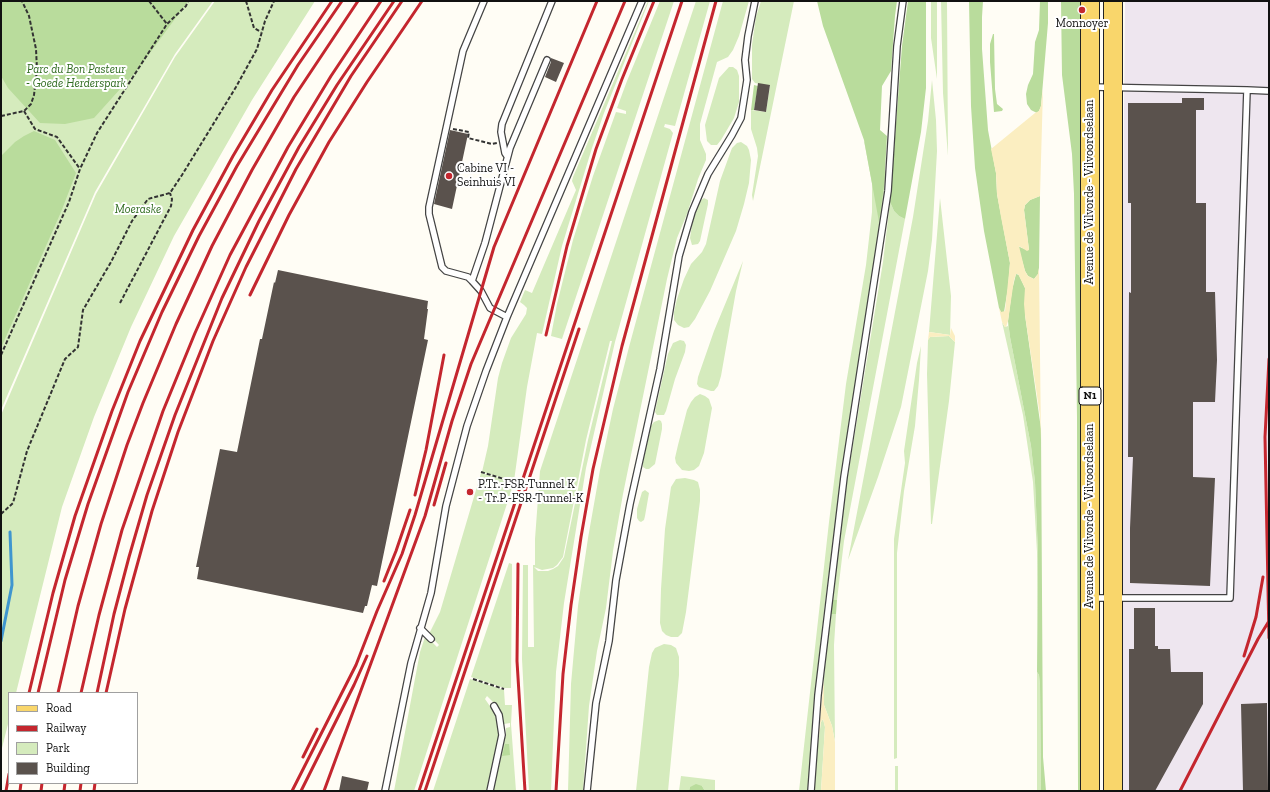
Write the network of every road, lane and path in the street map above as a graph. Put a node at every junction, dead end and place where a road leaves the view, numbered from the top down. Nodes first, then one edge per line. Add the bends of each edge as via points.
1 (22, 1) edge
2 (149, 1) edge
3 (188, 1) edge
4 (246, 1) edge
5 (274, 1) edge
6 (484, 1) edge
7 (552, 1) edge
8 (642, 1) edge
9 (755, 1) edge
10 (903, 1) edge
11 (1090, 1) edge
12 (1113, 1) edge
13 (167, 24) junction
14 (261, 32) junction
15 (547, 60) dead end
16 (1090, 87) junction
17 (1113, 87) junction
18 (1247, 90) junction
19 (1269, 91) edge
20 (24, 110) junction
21 (1, 116) edge
22 (446, 127) junction
23 (503, 142) junction
24 (507, 156) junction
25 (80, 169) junction
26 (170, 193) junction
27 (472, 281) junction
28 (120, 303) dead end
29 (508, 317) junction
30 (1, 355) edge
31 (481, 472) dead end
32 (514, 482) dead end
33 (1, 514) edge
34 (1113, 597) junction
35 (1090, 598) junction
36 (420, 628) junction
37 (431, 639) dead end
38 (473, 679) dead end
39 (504, 689) dead end
40 (494, 706) dead end
41 (385, 791) edge
42 (490, 791) edge
43 (587, 791) edge
44 (811, 791) edge
45 (1090, 791) edge
46 (1113, 791) edge

1 - 20 path via 29,16 34,39 37,70 34,95 31,104
2 - 13 path
3 - 13 path
4 - 14 path via 254,28
5 - 14 path
6 - 22 lane via 463,51
7 - 23 lane via 504,118 501,128
8 - 29 lane
9 - 43 lane via 745,60 747,80 741,118 708,174 692,212 680,256 660,369 616,580 609,641 596,703
10 - 44 lane via 897,46 888,191 843,485 818,695
11 - 16 main road, Avenue de Vilvorde - Vilvoordselaan / N1
12 - 17 main road, Avenue de Vilvorde - Vilvoordselaan / N1
13 - 25 path via 98,133
14 - 26 path via 257,50
15 - 24 lane
16 - 17 lane
16 - 35 main road, Avenue de Vilvorde - Vilvoordselaan / N1
17 - 18 lane
17 - 34 main road, Avenue de Vilvorde - Vilvoordselaan / N1
18 - 19 lane
18 - 34 lane via 1230,598
20 - 21 path
20 - 25 path via 35,129 57,138
22 - 23 path via 469,132 468,138 492,144
22 - 27 lane via 429,214 442,267
23 - 24 lane
24 - 27 lane via 485,243
25 - 30 path via 69,202
26 - 28 path via 171,206
26 - 33 path via 148,199 132,221 83,310 78,347 65,359 27,451 13,503
27 - 29 lane via 490,308
29 - 36 lane via 476,399 459,454 443,520 431,593
31 - 32 path
34 - 35 lane
34 - 46 main road, Avenue de Vilvorde - Vilvoordselaan / N1
35 - 45 main road, Avenue de Vilvorde - Vilvoordselaan / N1
36 - 37 lane
36 - 41 lane
38 - 39 path
40 - 42 lane via 499,715 502,735

